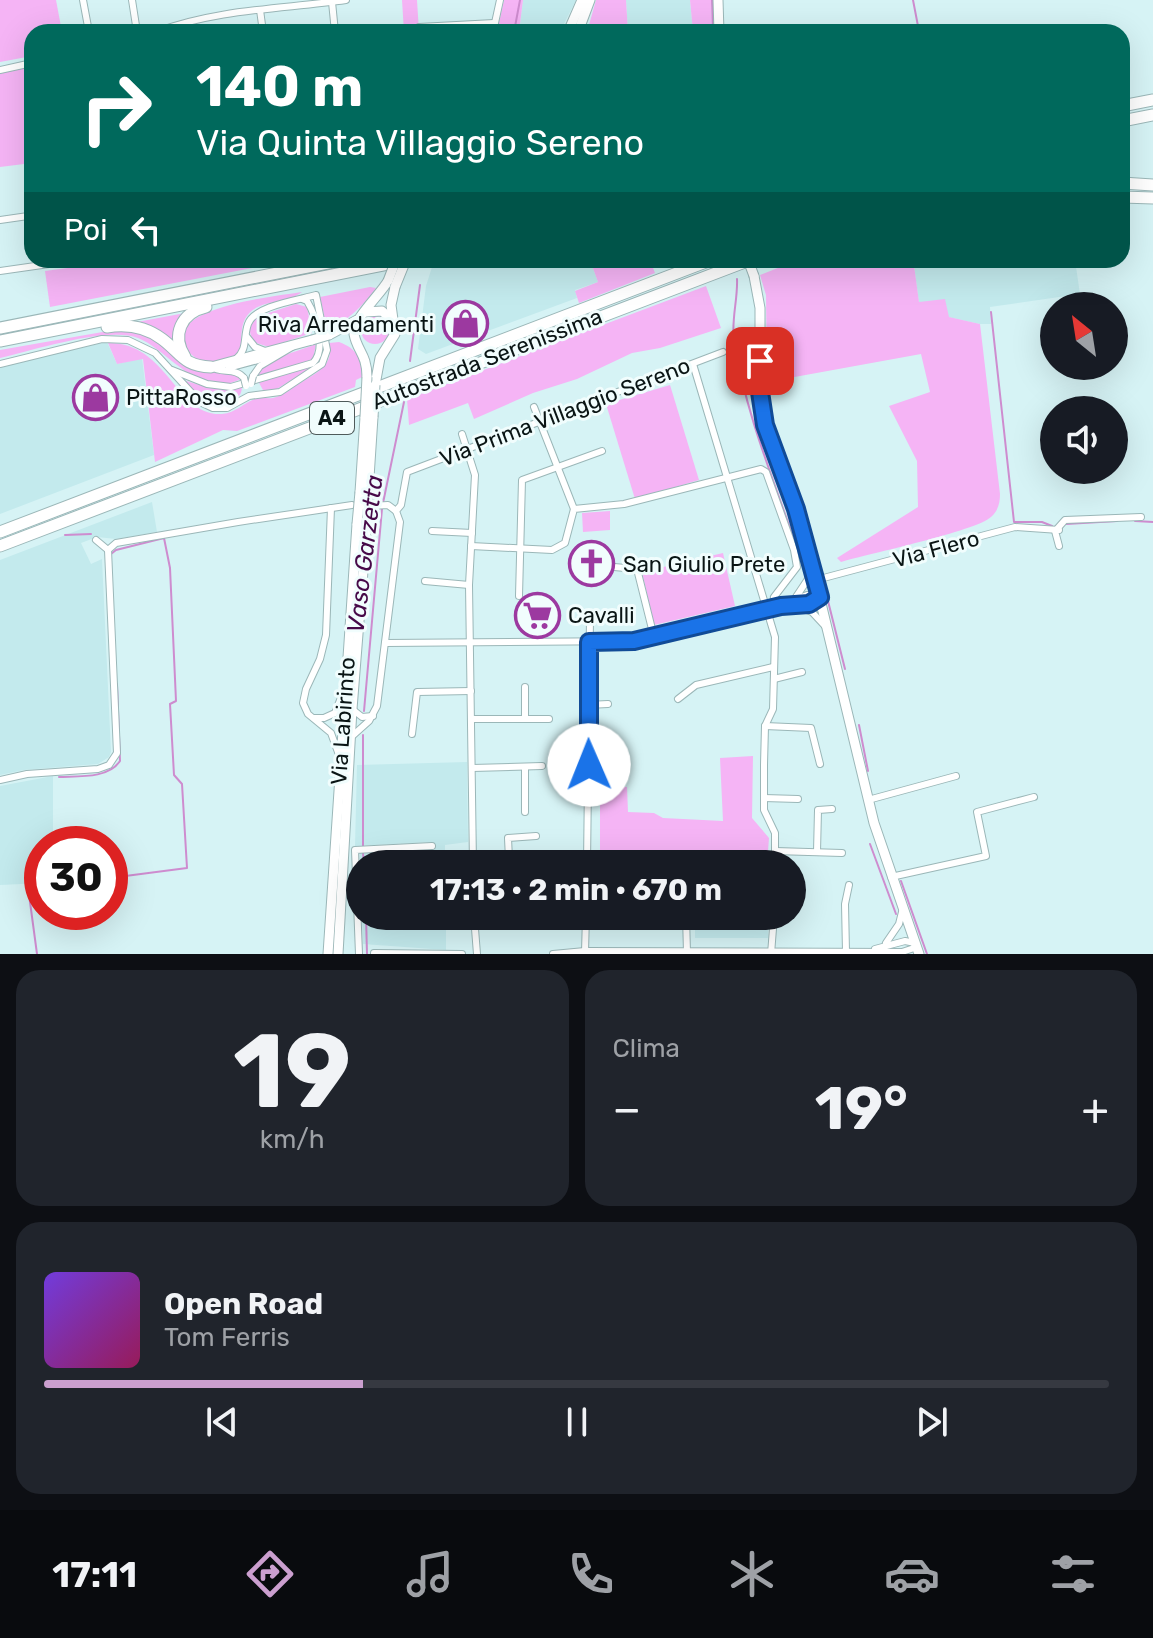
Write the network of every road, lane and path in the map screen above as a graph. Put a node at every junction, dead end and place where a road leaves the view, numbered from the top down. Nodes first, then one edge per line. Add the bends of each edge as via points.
1 (83, 0) edge
2 (132, 0) edge
3 (346, 0) edge
4 (500, 0) edge
5 (582, 0) edge
6 (590, 0) edge
7 (718, 0) edge
8 (332, 2) edge
9 (289, 3) edge
10 (260, 10) junction
11 (494, 23) joint
12 (88, 24) edge
13 (136, 24) edge
14 (179, 24) edge
15 (262, 24) edge
16 (334, 24) edge
17 (475, 24) edge
18 (572, 24) edge
19 (581, 24) edge
20 (719, 24) edge
21 (24, 65) edge
22 (0, 70) edge
23 (1153, 100) edge
24 (1130, 104) edge
25 (1153, 115) edge
26 (1130, 119) edge
27 (1130, 184) edge
28 (1153, 185) edge
29 (1130, 197) edge
30 (1153, 198) edge
31 (24, 217) edge
32 (0, 220) edge
33 (24, 268) edge
34 (303, 268) edge
35 (364, 268) edge
36 (390, 268) edge
37 (403, 268) edge
38 (690, 268) edge
39 (728, 268) edge
40 (752, 268) edge
41 (0, 271) edge
42 (251, 292) junction
43 (302, 299) junction
44 (360, 316) junction
45 (395, 325) junction
46 (75, 326) junction
47 (0, 328) edge
48 (330, 335) junction
49 (247, 336) junction
50 (309, 340) junction
51 (0, 341) edge
52 (359, 344) junction
53 (292, 347) junction
54 (384, 349) junction
55 (265, 351) junction
56 (723, 352) dead end
57 (236, 359) junction
58 (187, 361) junction
59 (0, 364) edge
60 (693, 364) junction
61 (211, 367) junction
62 (169, 368) junction
63 (245, 388) junction
64 (534, 407) dead end
65 (369, 417) junction
66 (541, 422) junction
67 (462, 434) dead end
68 (467, 449) junction
69 (602, 451) dead end
70 (558, 467) junction
71 (407, 472) joint
72 (726, 477) junction
73 (352, 505) dead end
74 (379, 506) dead end
75 (331, 508) junction
76 (574, 509) junction
77 (396, 511) junction
78 (1141, 517) dead end
79 (362, 522) junction
80 (1057, 530) junction
81 (432, 531) dead end
82 (0, 532) edge
83 (472, 533) junction
84 (96, 540) dead end
85 (0, 546) edge
86 (471, 546) junction
87 (1059, 546) dead end
88 (519, 548) junction
89 (108, 550) junction
90 (614, 567) dead end
91 (813, 568) junction
92 (816, 580) junction
93 (425, 581) dead end
94 (469, 585) junction
95 (519, 596) dead end
96 (774, 597) dead end
97 (820, 597) junction
98 (795, 603) junction
99 (766, 610) junction
100 (590, 618) dead end
101 (829, 631) junction
102 (654, 637) junction
103 (469, 642) junction
104 (589, 642) junction
105 (385, 643) junction
106 (773, 667) junction
107 (802, 672) dead end
108 (774, 679) junction
109 (346, 687) junction
110 (525, 687) dead end
111 (471, 691) junction
112 (678, 699) dead end
113 (608, 704) dead end
114 (588, 705) junction
115 (352, 709) junction
116 (373, 716) junction
117 (314, 718) junction
118 (472, 719) junction
119 (525, 719) junction
120 (549, 719) dead end
121 (765, 726) junction
122 (412, 734) dead end
123 (350, 738) junction
124 (341, 759) junction
125 (820, 764) dead end
126 (542, 766) dead end
127 (525, 767) junction
128 (472, 768) junction
129 (956, 776) dead end
130 (0, 780) edge
131 (1034, 797) dead end
132 (764, 798) junction
133 (798, 799) dead end
134 (868, 800) junction
135 (832, 809) dead end
136 (525, 812) dead end
137 (536, 836) dead end
138 (345, 842) junction
139 (432, 846) dead end
140 (360, 850) joint
141 (473, 850) edge
142 (509, 850) edge
143 (587, 850) edge
144 (775, 850) edge
145 (806, 852) edge
146 (817, 852) junction
147 (842, 853) dead end
148 (891, 877) junction
149 (849, 885) dead end
150 (903, 908) junction
151 (359, 930) edge
152 (475, 930) edge
153 (586, 930) edge
154 (686, 930) edge
155 (773, 930) edge
156 (883, 946) junction
157 (917, 948) edge
158 (871, 951) junction
159 (374, 953) edge
160 (585, 953) edge
161 (657, 953) edge
162 (687, 953) edge
163 (841, 953) edge
164 (903, 953) edge
165 (328, 954) edge
166 (338, 954) edge
167 (359, 954) edge
168 (462, 954) edge
169 (477, 954) edge
170 (553, 954) edge
171 (771, 954) edge

1 - 12 street
2 - 13 street
3 - 8 street
4 - 11 street
5 - 18 street
6 - 19 street
7 - 20 street
8 - 9 street
8 - 16 street
9 - 10 street
10 - 14 street
10 - 15 street
11 - 17 street
21 - 22 street
23 - 24 highway
25 - 26 highway
27 - 28 highway
29 - 30 highway
31 - 32 street
33 - 41 street
34 - 47 highway
35 - 42 highway
36 - 44 street, bridge via 382,291
37 - 45 street, Via Labirinto, bridge via 391,305
38 - 82 highway, Autostrada Serenissima / A4
39 - 85 highway, Autostrada Serenissima / A4
40 - 91 street, bridge via 760,308 761,408
42 - 46 highway
42 - 58 highway via 187,317 177,338
43 - 49 street via 254,315
43 - 62 street via 313,313 320,346 313,363 231,387 207,384
43 - 63 street via 316,295 327,350 322,364 276,394 253,395
44 - 45 street via 382,311
44 - 48 street
44 - 52 street, Via Labirinto via 354,331
45 - 54 street, Via Labirinto via 394,339
46 - 51 highway
46 - 58 highway via 143,329
48 - 50 street, bridge
48 - 52 street
49 - 55 street
49 - 57 street
50 - 53 street
50 - 55 street
52 - 54 street via 372,351
52 - 65 street, Via Labirinto, bridge via 366,361
53 - 61 street via 248,363
53 - 63 street, bridge via 264,363
54 - 65 street, Via Labirinto, bridge
55 - 57 street
56 - 60 street, Via Prima Villaggio Sereno
57 - 61 street
58 - 61 highway
59 - 62 street via 113,338 142,345
60 - 66 street, Via Prima Villaggio Sereno
60 - 72 street
61 - 63 street via 236,372
62 - 63 street via 206,406 223,408
64 - 66 street
65 - 79 street, Via Labirinto, bridge
66 - 68 street, Via Prima Villaggio Sereno
66 - 70 street
67 - 68 street
68 - 71 street, Via Prima Villaggio Sereno
68 - 83 street via 475,475
69 - 70 street
70 - 76 street
70 - 88 street via 522,480
71 - 77 street, Via Labirinto
72 - 76 street via 624,504
72 - 96 street via 766,472 797,567
72 - 99 street
73 - 75 street
74 - 77 street
75 - 89 street via 116,543
75 - 117 street via 326,635 304,697 305,709
76 - 88 street via 568,537 560,547
77 - 105 street, Via Labirinto via 400,522
78 - 80 street, Via Flero via 1065,520
79 - 109 street, Via Labirinto
79 - 115 street, Via Labirinto
80 - 87 street
80 - 92 street, Via Flero via 1015,527
81 - 83 street
83 - 86 street
84 - 89 street
86 - 88 street
86 - 94 street
88 - 95 street
89 - 130 street via 114,760 98,769
90 - 102 street via 637,569
91 - 92 street
91 - 98 street
92 - 97 street
93 - 94 street
94 - 103 street
97 - 98 street via 807,595
97 - 101 street
98 - 99 street
98 - 101 street
99 - 102 street
99 - 106 street via 775,637
100 - 104 street
101 - 134 street
102 - 104 street
103 - 104 street
103 - 105 street
103 - 111 street
104 - 114 street
105 - 116 street, Via Labirinto
106 - 108 street
106 - 112 street via 696,685
107 - 108 street
108 - 121 street via 773,709
109 - 117 street via 335,713
109 - 124 street, Via Labirinto
110 - 119 street
111 - 118 street
111 - 122 street via 417,692
113 - 114 street
114 - 143 street
115 - 116 street, Via Labirinto via 362,717
115 - 123 street, Via Labirinto
116 - 123 street, Via Labirinto
117 - 124 street via 331,733
118 - 119 street
118 - 128 street
119 - 120 street
121 - 125 street via 811,728
121 - 132 street
123 - 138 street, Via Labirinto
124 - 165 street, Via Labirinto
126 - 127 street
127 - 128 street
127 - 136 street
128 - 141 street
129 - 134 street
131 - 148 street via 977,812 986,856
132 - 133 street
132 - 144 street
134 - 148 street
135 - 146 street via 818,810
137 - 142 street via 508,838
138 - 140 street
138 - 166 street, Via Labirinto
139 - 140 street
145 - 146 street
146 - 147 street
148 - 150 street
149 - 163 street
150 - 156 street via 893,937
150 - 157 street
151 - 167 street
152 - 169 street
153 - 160 street
154 - 162 street
155 - 171 street
156 - 157 street via 905,941
156 - 158 street
157 - 164 street
158 - 163 street
158 - 164 street
159 - 168 street
160 - 161 street
160 - 170 street
161 - 162 street
162 - 171 street
163 - 171 street

